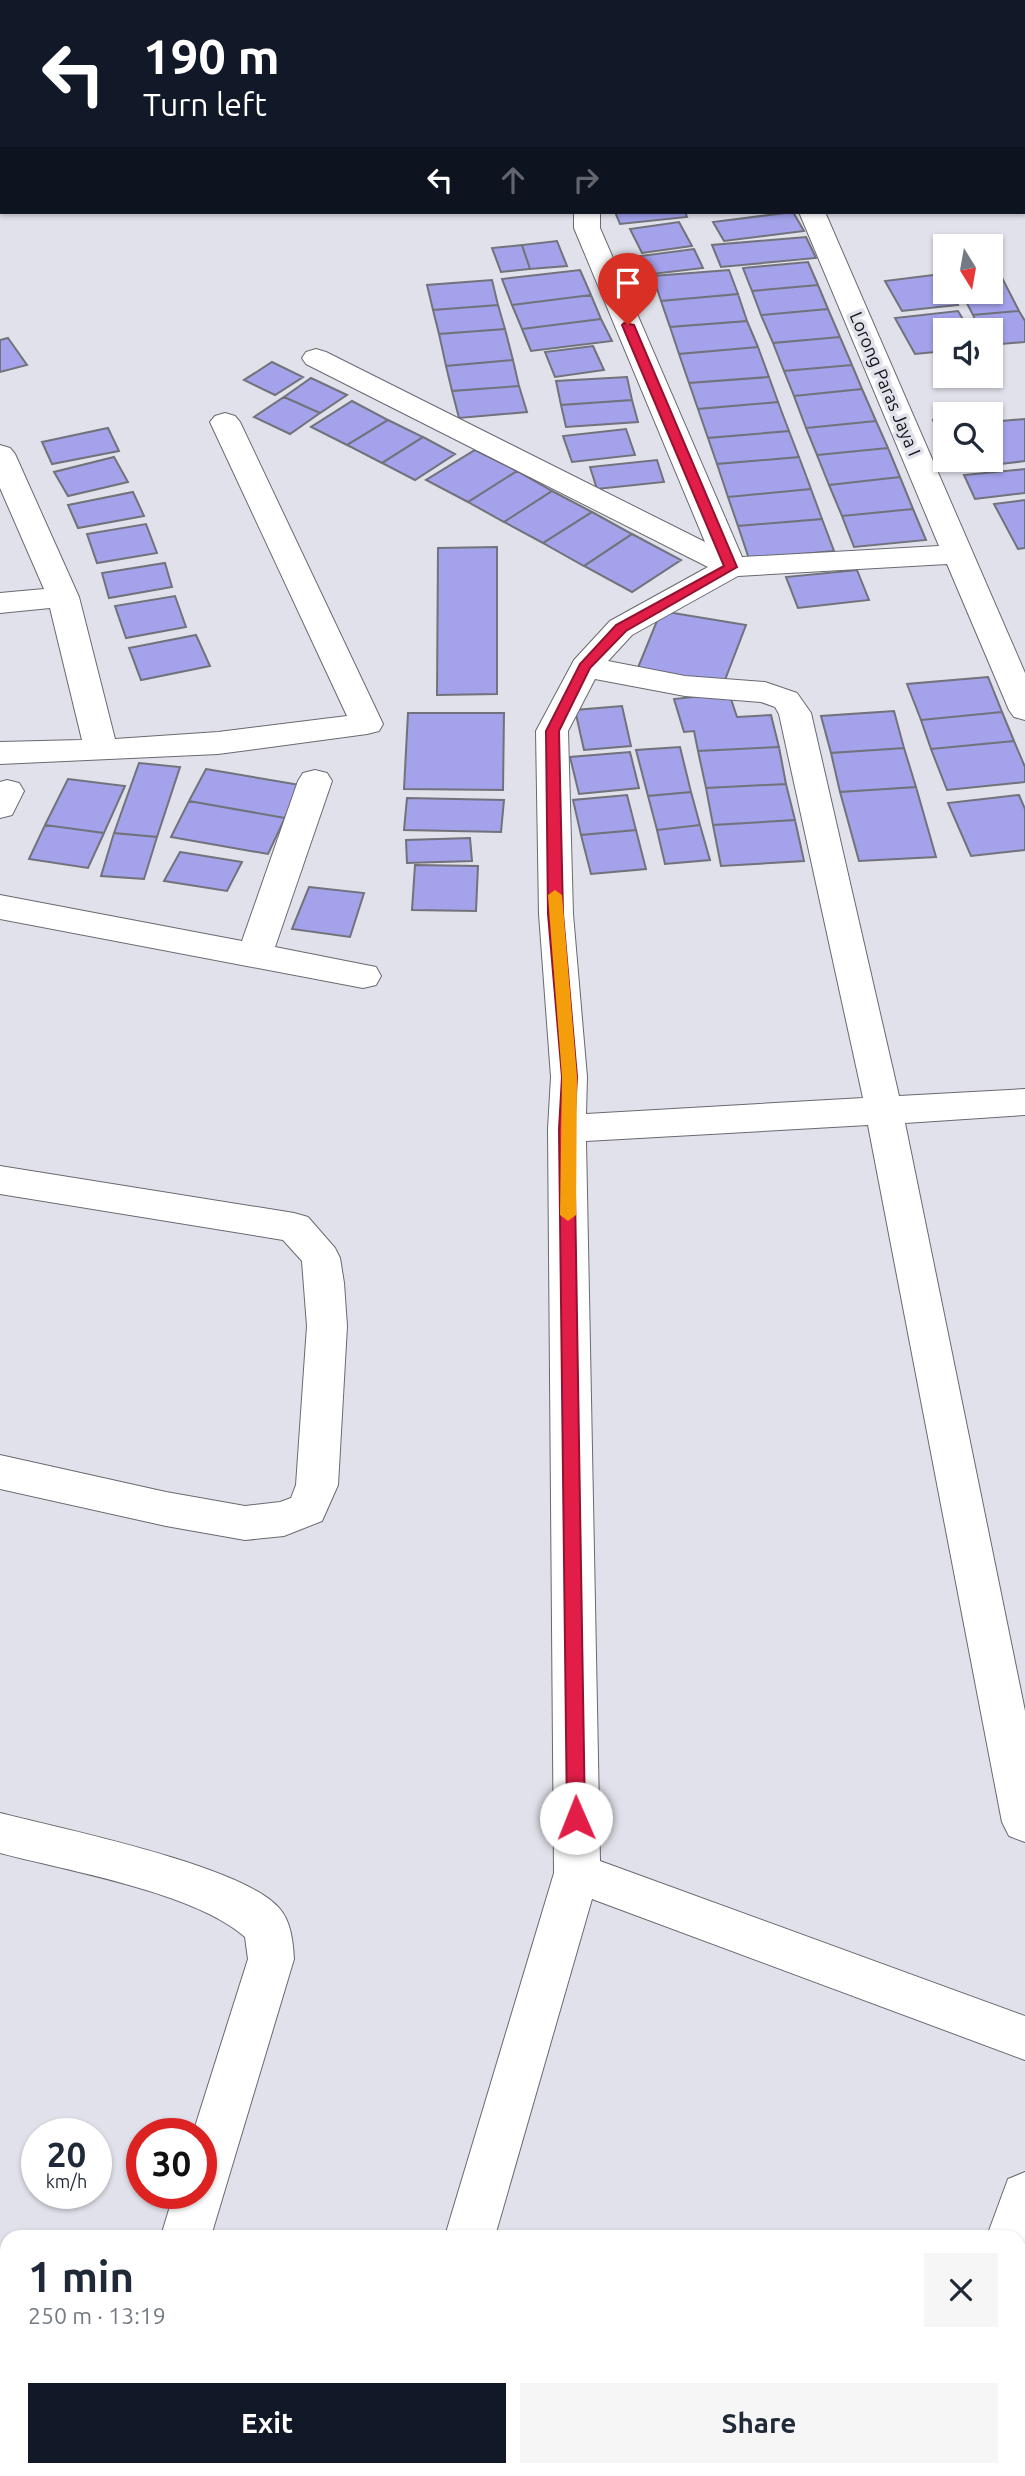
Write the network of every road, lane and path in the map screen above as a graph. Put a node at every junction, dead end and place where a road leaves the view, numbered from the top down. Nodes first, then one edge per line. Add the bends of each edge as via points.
1 (587, 214) edge
2 (813, 214) edge
3 (316, 358) dead end
4 (225, 422) dead end
5 (0, 454) edge
6 (6, 483) edge
7 (958, 554) junction
8 (731, 567) junction
9 (63, 597) junction
10 (0, 603) edge
11 (585, 667) junction
12 (1025, 708) edge
13 (101, 750) junction
14 (0, 753) edge
15 (315, 781) dead end
16 (0, 907) edge
17 (256, 955) junction
18 (363, 976) dead end
19 (1025, 1102) edge
20 (884, 1111) junction
21 (567, 1129) junction
22 (0, 1180) edge
23 (0, 1472) edge
24 (1025, 1822) edge
25 (0, 1833) edge
26 (577, 1873) junction
27 (1025, 2038) edge
28 (217, 2134) edge
29 (1025, 2196) edge
30 (194, 2209) edge
31 (188, 2230) edge
32 (472, 2230) edge
33 (1014, 2230) edge

1 - 8 street via 587,228
2 - 7 street, Lorong Paras Jaya I
3 - 8 street
4 - 13 street via 367,724 218,743
5 - 6 street
6 - 9 street
7 - 8 street
7 - 12 street, Lorong Paras Jaya I
8 - 11 street via 621,628
9 - 10 street
9 - 13 street
11 - 20 street via 685,686 765,692 786,700 795,713
11 - 21 street via 552,731 556,914 569,1077
13 - 14 street
15 - 17 street
16 - 17 street
17 - 18 street
19 - 20 street
20 - 21 street
20 - 24 street
21 - 26 street
22 - 23 street via 294,1227 321,1258 327,1326 317,1485 307,1509 284,1519 245,1523
25 - 28 street via 170,1877 232,1902 262,1921 271,1959
26 - 27 street
26 - 32 street
29 - 33 street
30 - 31 street

